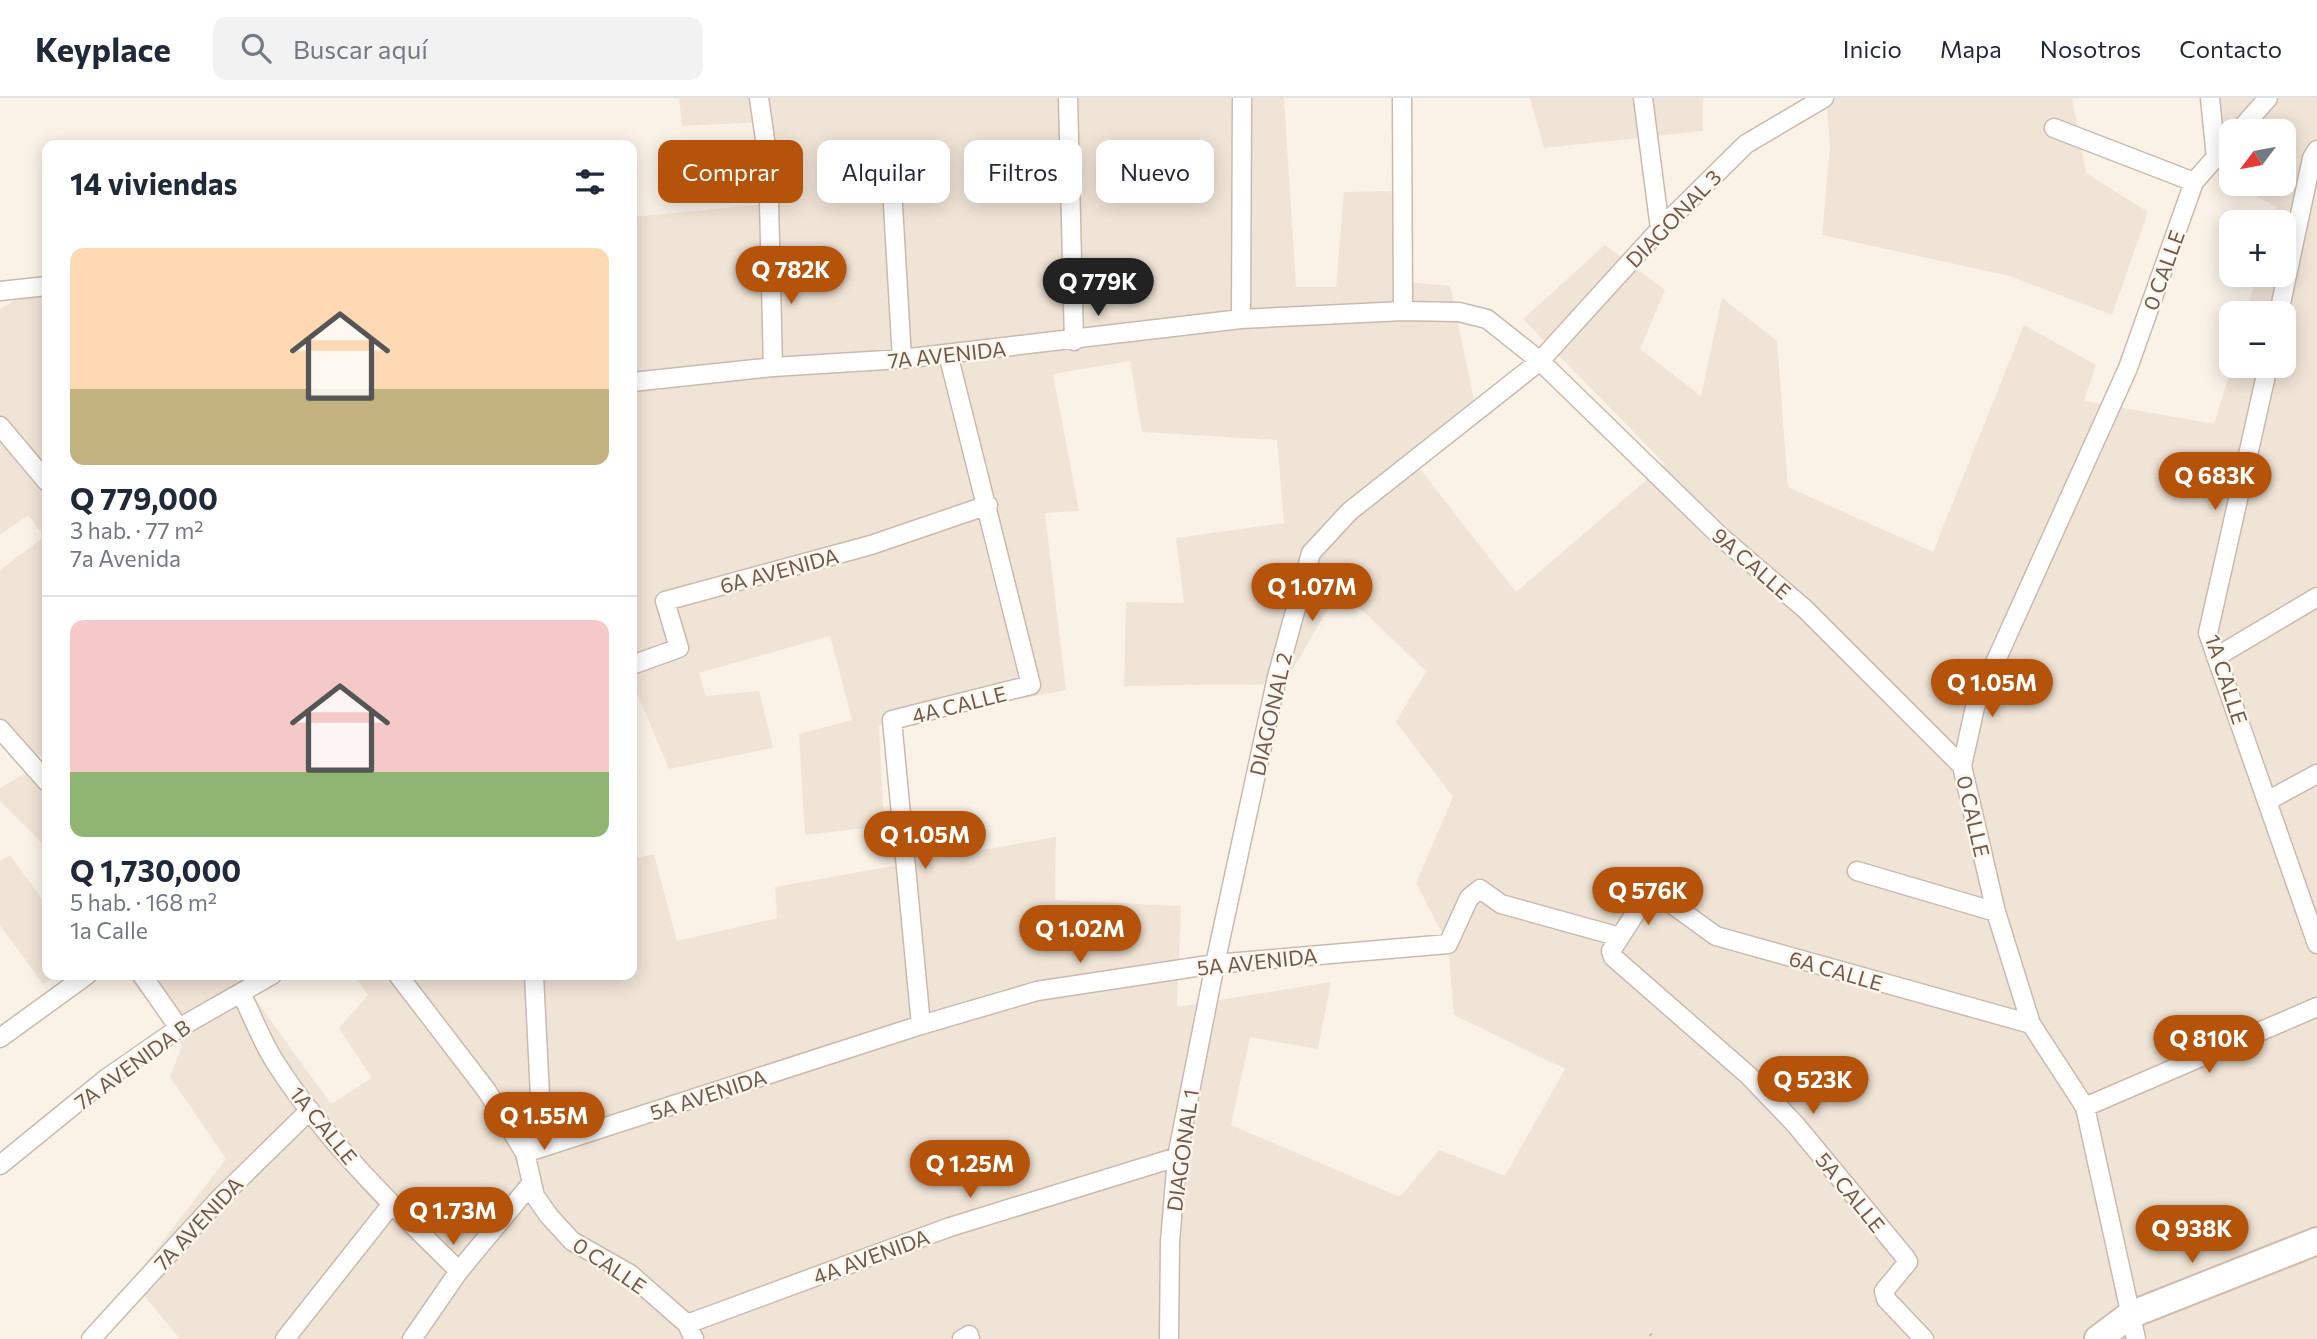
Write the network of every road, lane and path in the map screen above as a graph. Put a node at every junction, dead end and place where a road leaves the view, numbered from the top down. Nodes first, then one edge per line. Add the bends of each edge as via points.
1 (759, 98) edge
2 (1068, 98) edge
3 (1242, 98) edge
4 (1402, 98) edge
5 (1643, 98) edge
6 (1824, 98) edge
7 (2210, 98) edge
8 (2268, 98) edge
9 (2250, 119) edge
10 (2054, 128) dead end
11 (2317, 150) edge
12 (2219, 154) edge
13 (2216, 158) junction
14 (2194, 181) junction
15 (893, 203) edge
16 (1660, 229) junction
17 (42, 287) edge
18 (0, 291) edge
19 (2282, 301) edge
20 (1403, 311) junction
21 (1241, 319) junction
22 (1074, 341) junction
23 (948, 354) junction
24 (902, 359) junction
25 (1540, 361) junction
26 (773, 367) junction
27 (2265, 378) edge
28 (637, 381) edge
29 (0, 426) edge
30 (42, 476) edge
31 (988, 505) junction
32 (2317, 597) edge
33 (2216, 657) junction
34 (637, 662) edge
35 (0, 729) edge
36 (1962, 766) junction
37 (2317, 774) edge
38 (42, 776) edge
39 (2269, 800) junction
40 (1857, 871) dead end
41 (1996, 912) junction
42 (1620, 937) junction
43 (2317, 944) edge
44 (1215, 964) junction
45 (80, 980) edge
46 (145, 980) edge
47 (263, 980) edge
48 (402, 980) edge
49 (534, 980) edge
50 (241, 993) junction
51 (2317, 1007) edge
52 (2031, 1024) junction
53 (921, 1025) junction
54 (179, 1028) junction
55 (0, 1038) edge
56 (2085, 1107) junction
57 (310, 1110) junction
58 (525, 1153) junction
59 (1177, 1157) junction
60 (0, 1165) edge
61 (531, 1184) junction
62 (391, 1205) junction
63 (2317, 1241) edge
64 (459, 1271) junction
65 (2133, 1327) edge
66 (691, 1331) edge
67 (1650, 1334) dead end
68 (91, 1339) edge
69 (285, 1339) edge
70 (412, 1339) edge
71 (962, 1339) edge
72 (970, 1339) edge
73 (1169, 1339) edge
74 (1655, 1339) edge
75 (1924, 1339) edge
76 (2098, 1339) edge

1 - 26 street via 768,160
2 - 22 street
3 - 21 street
4 - 20 street
5 - 16 street
6 - 16 street, DIAGONAL 3 via 1746,144
7 - 13 street
8 - 9 street
10 - 14 street
11 - 19 street
12 - 13 street, 0 CALLE
13 - 14 street, 0 CALLE
14 - 36 street, 0 CALLE via 2128,368 1975,708
15 - 24 street
16 - 25 street, DIAGONAL 3
17 - 18 street
20 - 21 street, 7A AVENIDA
20 - 25 street, 7A AVENIDA via 1459,312 1487,319
21 - 22 street, 7A AVENIDA
22 - 23 street, 7A AVENIDA
23 - 24 street, 7A AVENIDA
23 - 31 street, 4A CALLE
24 - 26 street, 7A AVENIDA
25 - 36 street, 9A CALLE via 1721,537 1805,609
25 - 44 street, DIAGONAL 2 via 1350,511 1311,554 1277,677
26 - 28 street, 7A AVENIDA
27 - 33 street, 1A CALLE via 2208,633
29 - 30 street
31 - 34 street, 6A AVENIDA via 871,545 665,601 679,648
31 - 53 street, 4A CALLE via 1031,685 892,720
32 - 33 street
33 - 39 street, 1A CALLE
35 - 38 street
36 - 41 street, 0 CALLE
37 - 39 street
39 - 43 street, 1A CALLE
40 - 41 street
41 - 52 street, 0 CALLE
42 - 44 street, 5A AVENIDA via 1502,904 1480,889 1469,898 1448,944
42 - 52 street, 6A CALLE via 1647,890 1654,889 1716,936
42 - 75 street, 5A CALLE via 1611,951 1613,957 1748,1075 1795,1124 1905,1257 1905,1268 1884,1291 1886,1299
44 - 53 street, 5A AVENIDA via 1037,991
44 - 59 street, DIAGONAL 1
45 - 55 street
46 - 54 street
47 - 50 street, 7A AVENIDA B
48 - 58 street, 0 CALLE via 487,1091
49 - 58 street via 540,1096
50 - 54 street, 7A AVENIDA B
50 - 57 street, 1A CALLE via 273,1059
51 - 56 street
52 - 56 street, 0 CALLE
53 - 58 street, 5A AVENIDA
54 - 60 street, 7A AVENIDA B via 107,1078
56 - 65 street, 0 CALLE
57 - 62 street, 1A CALLE
57 - 68 street, 7A AVENIDA via 218,1200
58 - 61 street, 0 CALLE
59 - 66 street, 4A AVENIDA via 937,1231
59 - 73 street, DIAGONAL 1
61 - 64 street
61 - 66 street, 0 CALLE via 549,1216 572,1241 630,1274
62 - 64 street, 1A CALLE
62 - 69 street
63 - 65 street
64 - 70 street
65 - 76 street
67 - 74 path
71 - 72 street via 969,1335

